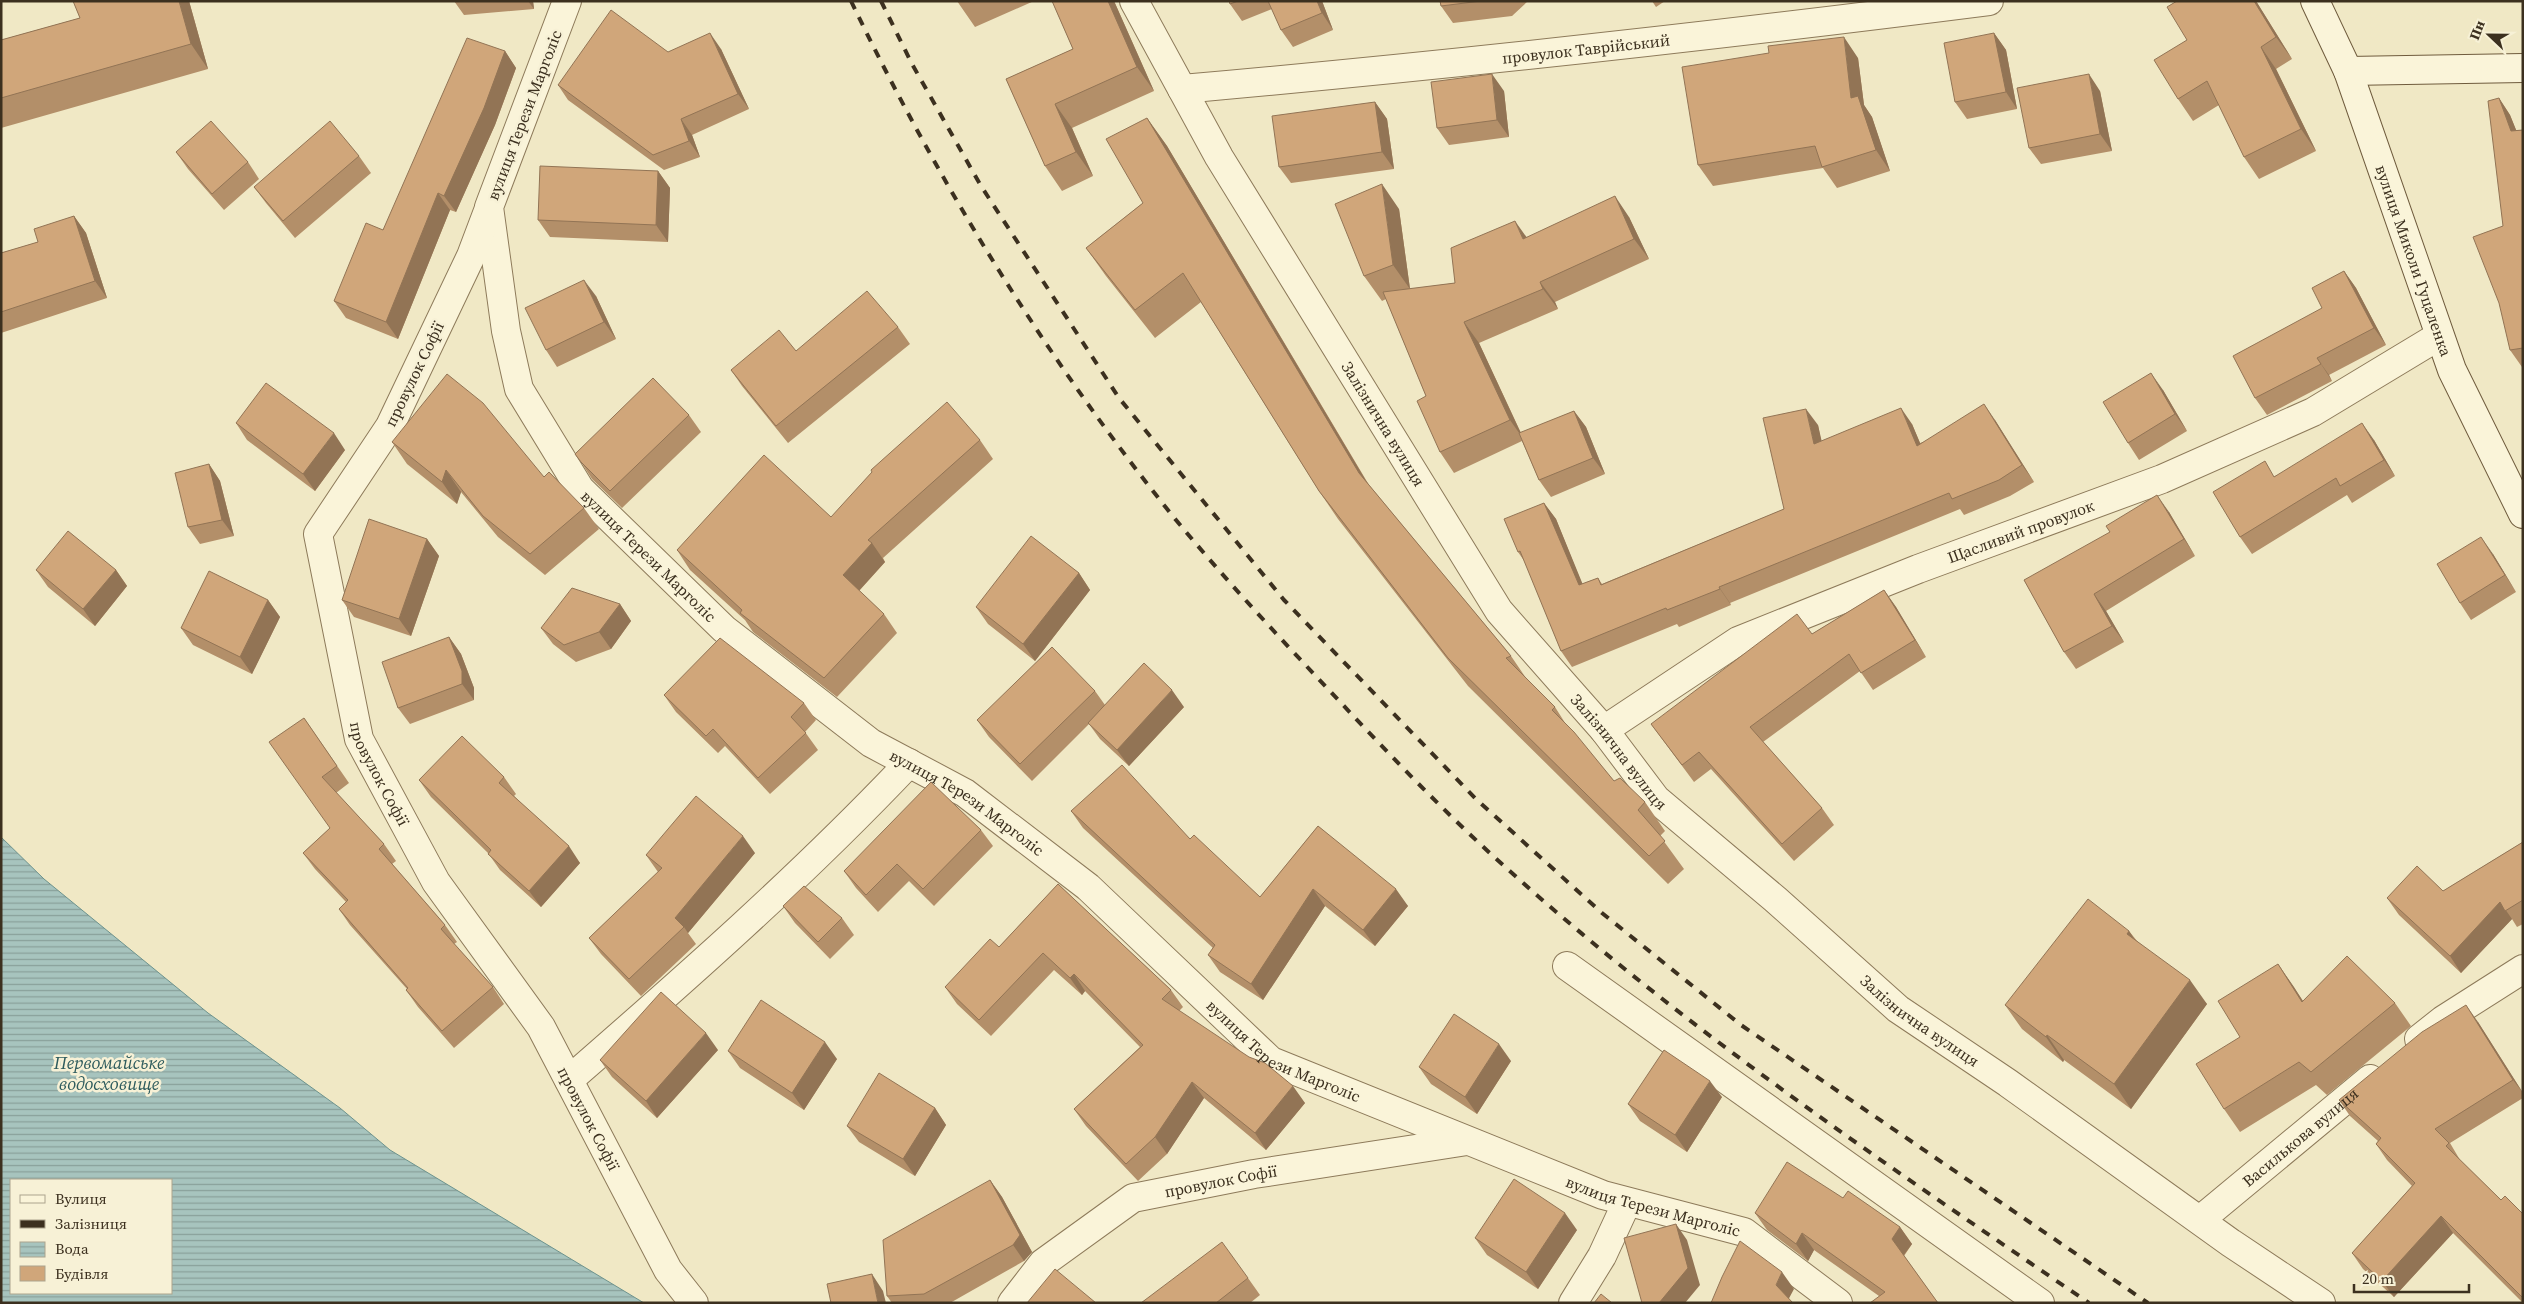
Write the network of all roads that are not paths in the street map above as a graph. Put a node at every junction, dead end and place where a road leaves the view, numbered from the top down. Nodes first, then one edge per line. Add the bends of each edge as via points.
1 (567, 1) edge
2 (1134, 1) edge
3 (1990, 1) edge
4 (2315, 1) edge
5 (2523, 68) edge
6 (2348, 71) junction
7 (1182, 89) junction
8 (489, 207) junction
9 (2439, 336) junction
10 (2523, 514) edge
11 (1604, 730) junction
12 (909, 763) junction
13 (1566, 966) dead end
14 (2523, 969) edge
15 (569, 1080) junction
16 (1468, 1141) junction
17 (1627, 1202) junction
18 (2200, 1220) junction
19 (694, 1303) edge
20 (1012, 1303) edge
21 (1573, 1303) edge
22 (1838, 1303) edge
23 (2040, 1303) edge
24 (2321, 1303) edge

1 - 8 street, вулиця Терези Марголіс
2 - 7 street, Залізнична вулиця
3 - 7 street, провулок Таврійський via 1727,35
4 - 6 street, вулиця Миколи Гуцаленка
5 - 6 street
6 - 9 street, вулиця Миколи Гуцаленка
7 - 11 street, Залізнична вулиця via 1219,157 1499,611
8 - 12 street, вулиця Терези Марголіс via 506,331 519,389 580,489 724,629 871,743
8 - 15 street, провулок Софії via 471,256 390,426 318,534 359,739 436,882 541,1027
9 - 10 street, вулиця Миколи Гуцаленка via 2452,370
9 - 11 street, Щасливий провулок via 2313,412 2162,479 1918,569 1738,641
11 - 18 street, Залізнична вулиця via 1656,799 1898,1009
12 - 15 street via 868,806 690,974
12 - 16 street, вулиця Терези Марголіс via 965,793 1088,887 1271,1061
13 - 23 street
14 - 18 street, Василькова вулиця via 2443,1020
15 - 19 street, провулок Софії via 668,1270
16 - 17 street, вулиця Терези Марголіс
16 - 20 street, провулок Софії via 1254,1174 1133,1198 1043,1263
17 - 21 street via 1602,1256
17 - 22 street, вулиця Терези Марголіс via 1744,1232
18 - 24 street, Залізнична вулиця

